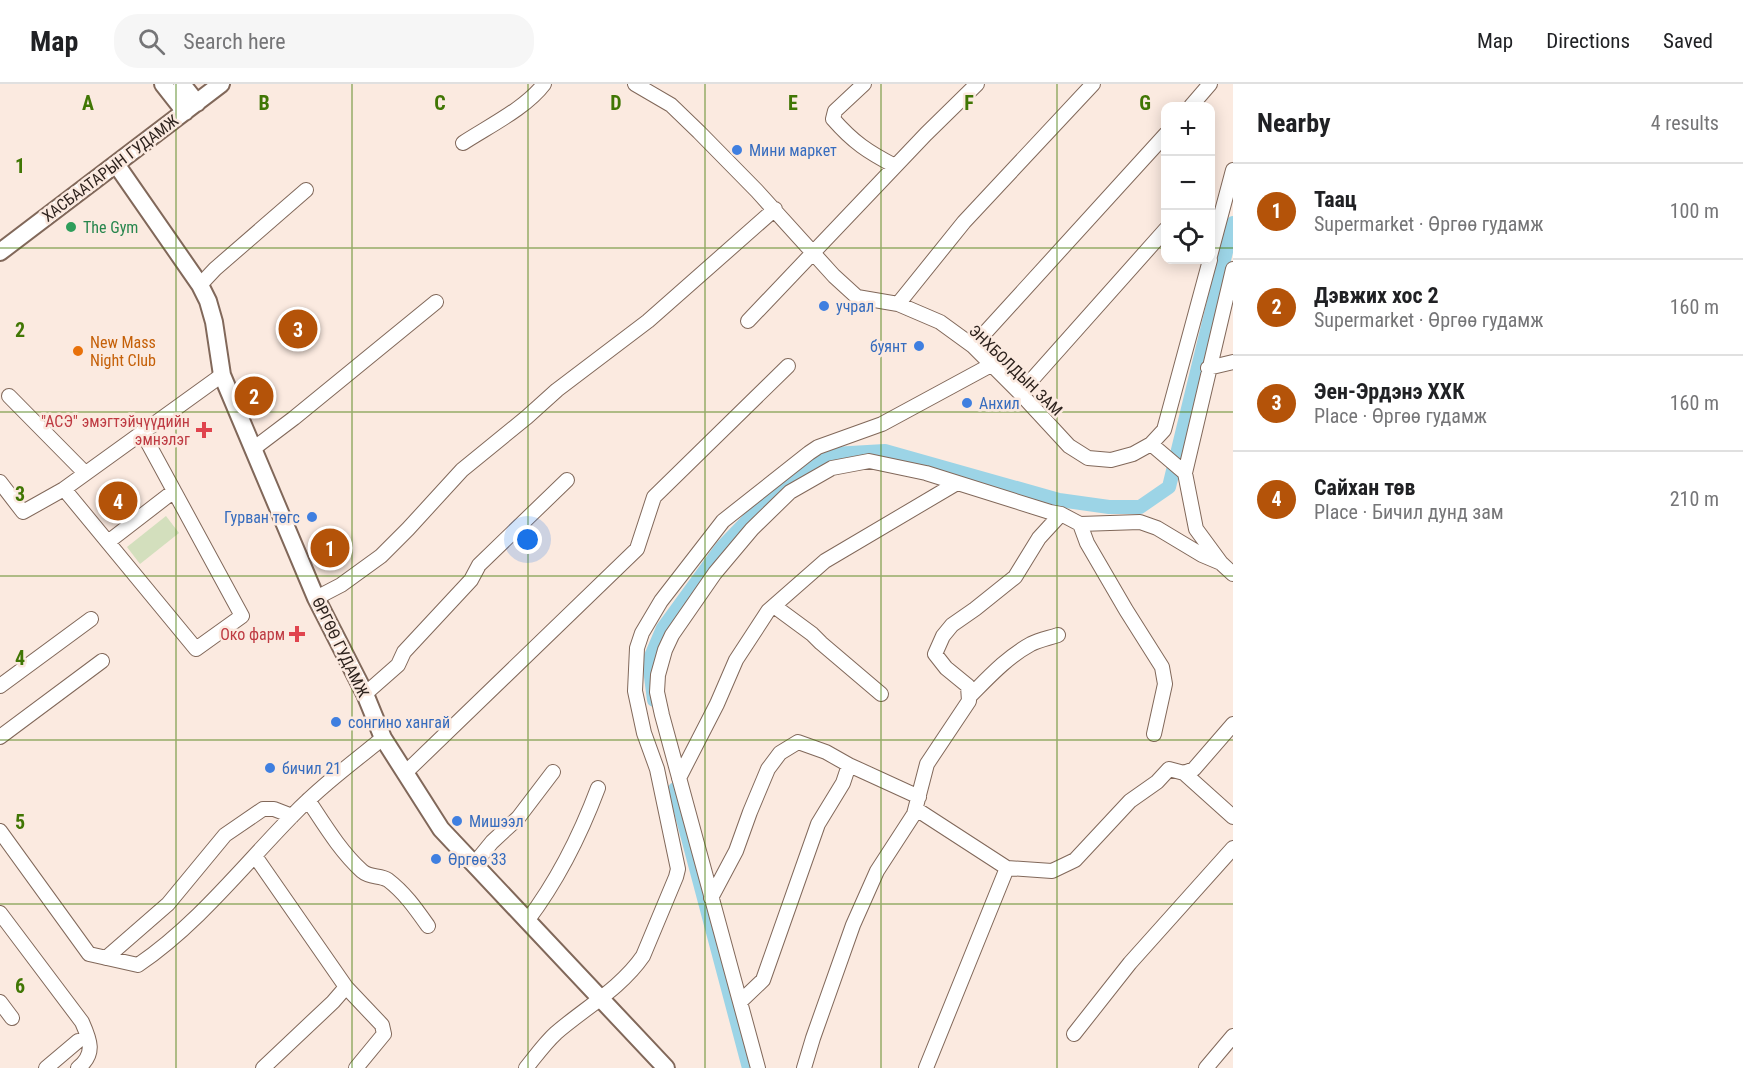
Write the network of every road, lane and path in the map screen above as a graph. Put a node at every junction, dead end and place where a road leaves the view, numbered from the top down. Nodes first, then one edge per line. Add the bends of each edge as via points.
1 (163, 84) edge
2 (182, 84) edge
3 (220, 84) edge
4 (544, 84) edge
5 (635, 84) edge
6 (864, 84) edge
7 (976, 84) edge
8 (1093, 84) edge
9 (1210, 84) edge
10 (1194, 102) edge
11 (191, 107) junction
12 (1161, 139) edge
13 (463, 143) dead end
14 (116, 164) junction
15 (895, 166) junction
16 (1233, 170) edge
17 (306, 190) dead end
18 (775, 209) junction
19 (1161, 236) edge
20 (1215, 239) edge
21 (0, 252) edge
22 (813, 254) junction
23 (1208, 264) edge
24 (1233, 269) edge
25 (200, 285) junction
26 (436, 302) dead end
27 (898, 304) junction
28 (748, 321) dead end
29 (973, 346) junction
30 (1233, 362) edge
31 (991, 365) junction
32 (788, 366) dead end
33 (1208, 368) junction
34 (222, 375) junction
35 (1020, 393) junction
36 (9, 396) dead end
37 (142, 432) junction
38 (1151, 444) junction
39 (253, 449) junction
40 (1185, 472) junction
41 (85, 473) junction
42 (567, 480) dead end
43 (0, 482) edge
44 (957, 483) junction
45 (64, 489) junction
46 (174, 491) junction
47 (1061, 514) junction
48 (1080, 524) junction
49 (108, 542) junction
50 (1221, 563) junction
51 (1233, 573) edge
52 (316, 598) junction
53 (774, 606) junction
54 (91, 619) dead end
55 (1058, 635) dead end
56 (102, 661) dead end
57 (0, 686) edge
58 (365, 694) junction
59 (881, 694) dead end
60 (969, 697) junction
61 (1233, 724) edge
62 (1154, 734) dead end
63 (0, 737) edge
64 (383, 738) junction
65 (849, 765) junction
66 (553, 772) dead end
67 (405, 773) junction
68 (1184, 773) junction
69 (679, 778) junction
70 (598, 788) dead end
71 (308, 800) junction
72 (917, 803) junction
73 (292, 816) junction
74 (1233, 817) edge
75 (0, 831) edge
76 (1233, 848) edge
77 (255, 856) junction
78 (474, 864) junction
79 (1007, 868) junction
80 (711, 898) junction
81 (0, 913) edge
82 (527, 921) junction
83 (428, 926) dead end
84 (106, 958) junction
85 (346, 987) junction
86 (600, 999) junction
87 (741, 1001) junction
88 (0, 1002) edge
89 (12, 1018) dead end
90 (1074, 1034) dead end
91 (1233, 1036) edge
92 (78, 1041) dead end
93 (45, 1068) edge
94 (78, 1068) edge
95 (263, 1068) edge
96 (356, 1068) edge
97 (526, 1068) edge
98 (666, 1068) edge
99 (758, 1068) edge
100 (804, 1068) edge
101 (926, 1068) edge
102 (1206, 1068) edge

1 - 11 street
2 - 11 street
3 - 11 street, ХАСБААТАРЫН ГУДАМЖ
4 - 13 street via 514,111
5 - 18 street, ЭНХБОЛДЫН ЗАМ via 671,105
6 - 15 street via 835,111 833,119 857,144
7 - 15 street
8 - 27 street via 964,222
9 - 10 street
11 - 14 street, ХАСБААТАРЫН ГУДАМЖ
12 - 29 street
14 - 21 street, ХАСБААТАРЫН ГУДАМЖ
14 - 25 street, ӨРГӨӨ ГУДАМЖ
15 - 22 street
16 - 20 street
17 - 25 street
18 - 22 street, ЭНХБОЛДЫН ЗАМ
18 - 52 street via 648,321 557,390 462,470 381,556
19 - 35 street
22 - 27 street, ЭНХБОЛДЫН ЗАМ via 856,297
22 - 28 street
23 - 38 street via 1164,430
24 - 33 street
25 - 34 street, ӨРГӨӨ ГУДАМЖ via 214,322
26 - 39 street
27 - 29 street, ЭНХБОЛДЫН ЗАМ via 940,322
29 - 31 street, ЭНХБОЛДЫН ЗАМ
30 - 33 street
31 - 35 street, ЭНХБОЛДЫН ЗАМ
31 - 86 street via 882,424 809,453 723,522 661,601 637,648 635,691 657,769 678,869 643,956
32 - 67 street via 654,497 637,549
33 - 40 street
34 - 37 street
34 - 39 street, ӨРГӨӨ ГУДАМЖ
35 - 38 street, ЭНХБОЛДЫН ЗАМ via 1069,446 1088,458 1111,460
36 - 41 street
37 - 41 street
37 - 46 street
38 - 40 street
39 - 52 street, ӨРГӨӨ ГУДАМЖ
40 - 50 street via 1196,529
41 - 45 street
42 - 58 street via 479,565 471,580 404,652 398,665
43 - 45 street via 23,512
44 - 47 street
44 - 53 street via 825,561
44 - 69 street via 869,461 832,468 790,492 752,529 715,573 665,650 657,692
45 - 49 street
46 - 49 street
46 - 49 street via 242,616 196,649
47 - 48 street
47 - 60 street via 1039,538 1015,577 943,636 935,654 968,686
48 - 50 street via 1140,522
48 - 62 street via 1087,543 1162,667 1166,684
50 - 51 street
52 - 58 street, ӨРГӨӨ ГУДАМЖ
53 - 59 street via 813,634
53 - 69 street via 736,660
54 - 57 street
55 - 60 street via 1020,650
56 - 63 street
58 - 64 street, ӨРГӨӨ ГУДАМЖ
60 - 72 street via 927,764
61 - 68 street via 1194,769
64 - 67 street, ӨРГӨӨ ГУДАМЖ
64 - 71 street
65 - 72 street
65 - 80 street via 798,742 780,753 768,769 736,851
65 - 87 street via 818,825 763,980
66 - 78 street via 518,818
67 - 78 street, ӨРГӨӨ ГУДАМЖ via 441,829
68 - 74 street
68 - 79 street via 1169,769 1130,801 1075,860 1052,871
69 - 80 street
70 - 82 street via 567,861
71 - 73 street
71 - 83 street via 357,865 364,872 385,878 407,897
72 - 79 street
72 - 100 street via 877,871 853,924
73 - 77 street
73 - 84 street via 263,809 225,836 168,904
75 - 84 street via 88,954
76 - 90 street via 1130,963
77 - 84 street via 196,917 150,957 138,965
77 - 85 street
78 - 82 street, ӨРГӨӨ ГУДАМЖ
79 - 101 street
80 - 87 street
81 - 94 street via 82,1022 90,1047 89,1056
82 - 86 street, ӨРГӨӨ ГУДАМЖ
85 - 95 street
85 - 96 street via 382,1024 384,1034
86 - 97 street via 554,1034
86 - 98 street, ӨРГӨӨ ГУДАМЖ
87 - 99 street
88 - 89 street
91 - 102 street
92 - 93 street

